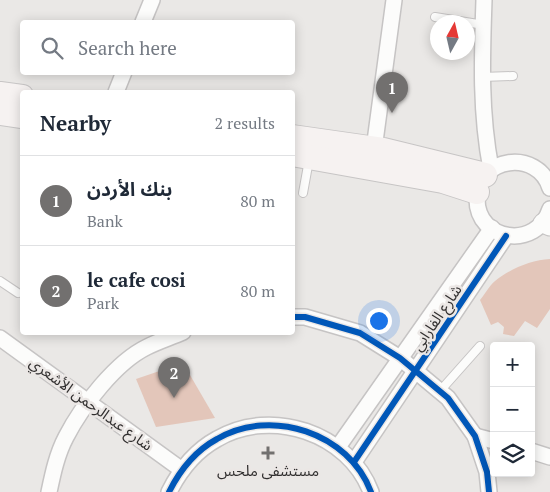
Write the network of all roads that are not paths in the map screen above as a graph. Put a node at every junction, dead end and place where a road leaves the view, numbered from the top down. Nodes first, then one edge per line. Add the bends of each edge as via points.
1 (152, 0) edge
2 (394, 0) edge
3 (484, 0) edge
4 (144, 20) edge
5 (475, 24) edge
6 (484, 25) junction
7 (123, 75) edge
8 (514, 76) dead end
9 (482, 77) junction
10 (117, 90) edge
11 (0, 94) edge
12 (20, 97) edge
13 (0, 113) edge
14 (20, 116) edge
15 (295, 136) edge
16 (374, 149) junction
17 (301, 156) edge
18 (484, 179) junction
19 (550, 188) edge
20 (302, 193) dead end
21 (548, 220) edge
22 (492, 228) junction
23 (506, 236) junction
24 (0, 281) edge
25 (18, 293) dead end
26 (295, 317) edge
27 (176, 335) edge
28 (0, 338) edge
29 (480, 346) dead end
30 (400, 358) junction
31 (416, 371) junction
32 (440, 391) junction
33 (87, 403) junction
34 (476, 436) junction
35 (490, 440) edge
36 (338, 447) junction
37 (535, 453) edge
38 (550, 457) edge
39 (354, 462) junction
40 (182, 470) junction
41 (49, 492) edge
42 (169, 492) edge
43 (371, 492) edge
44 (489, 492) edge

1 - 4 street
2 - 16 street
3 - 6 street
5 - 6 lane
6 - 9 street
7 - 10 street
8 - 9 lane
9 - 18 street
11 - 12 main road
13 - 14 main road
15 - 16 main road
16 - 18 main road
17 - 18 main road via 443,181
17 - 20 lane
18 - 19 street via 506,162 523,162 542,173
18 - 22 street via 479,210
21 - 23 street via 524,235
22 - 23 street
22 - 30 street, شارع الفارابي
23 - 31 street, شارع الفارابي
24 - 25 lane
26 - 30 street via 360,333
27 - 33 street via 146,347 116,369
28 - 33 street, شارع عبدالرحمن الأشعري
29 - 32 lane
30 - 31 street
30 - 36 street, شارع الفارابي
31 - 32 street
31 - 39 street, شارع الفارابي
32 - 34 street
33 - 40 street, شارع عبدالرحمن الأشعري
33 - 41 street via 65,437
34 - 35 street
34 - 44 street via 487,472
36 - 39 street
36 - 40 street via 313,433 289,426 265,425 241,429 218,438 198,452
37 - 38 street
39 - 43 street
40 - 42 street

